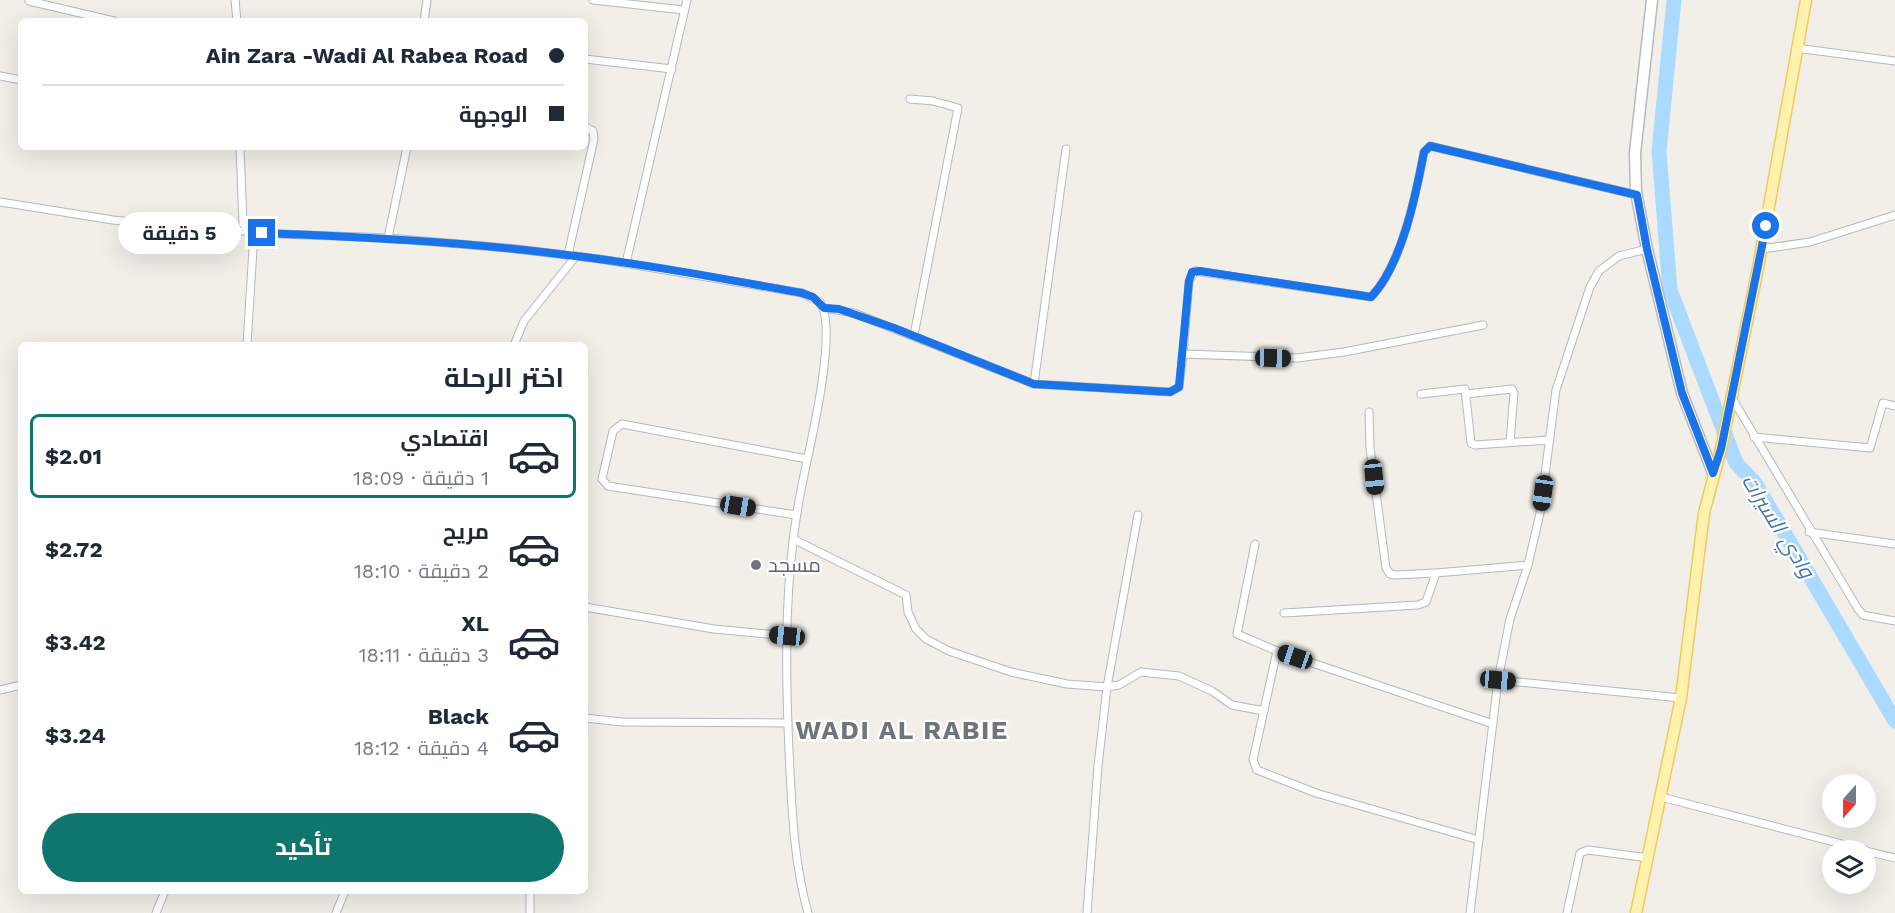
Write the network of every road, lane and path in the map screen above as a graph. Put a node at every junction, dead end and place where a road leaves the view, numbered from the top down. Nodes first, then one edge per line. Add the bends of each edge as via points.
1 (235, 0) edge
2 (427, 0) edge
3 (593, 0) edge
4 (687, 0) edge
5 (1652, 0) edge
6 (1806, 0) edge
7 (29, 2) edge
8 (684, 10) junction
9 (101, 18) edge
10 (237, 18) edge
11 (424, 18) edge
12 (1796, 48) junction
13 (1895, 53) edge
14 (588, 59) edge
15 (1893, 61) edge
16 (672, 69) junction
17 (0, 76) edge
18 (18, 79) edge
19 (910, 99) dead end
20 (588, 129) edge
21 (1066, 149) dead end
22 (240, 150) edge
23 (406, 150) edge
24 (1637, 195) junction
25 (0, 202) edge
26 (1895, 215) edge
27 (251, 232) junction
28 (388, 238) junction
29 (1647, 249) junction
30 (1762, 249) junction
31 (568, 255) junction
32 (576, 256) junction
33 (626, 263) junction
34 (824, 308) junction
35 (1484, 325) dead end
36 (914, 335) junction
37 (247, 342) edge
38 (515, 342) edge
39 (1184, 354) junction
40 (1034, 384) junction
41 (1421, 394) dead end
42 (1466, 394) junction
43 (1732, 398) junction
44 (1895, 406) edge
45 (1369, 412) dead end
46 (1754, 436) junction
47 (1550, 440) junction
48 (1510, 442) junction
49 (807, 459) junction
50 (1713, 473) junction
51 (796, 515) junction
52 (1138, 516) dead end
53 (1809, 531) junction
54 (793, 539) junction
55 (1255, 544) dead end
56 (1895, 544) edge
57 (1528, 565) junction
58 (1436, 573) junction
59 (588, 608) edge
60 (1284, 613) dead end
61 (1895, 621) edge
62 (787, 636) junction
63 (1277, 651) junction
64 (1498, 680) junction
65 (18, 686) edge
66 (1107, 687) junction
67 (0, 690) edge
68 (1681, 698) junction
69 (1264, 711) junction
70 (588, 718) edge
71 (788, 723) junction
72 (1493, 724) junction
73 (1661, 797) junction
74 (1479, 840) junction
75 (1823, 840) edge
76 (1876, 854) edge
77 (1649, 858) junction
78 (1895, 858) edge
79 (164, 894) edge
80 (344, 894) edge
81 (530, 894) edge
82 (156, 913) edge
83 (336, 913) edge
84 (530, 913) edge
85 (808, 913) edge
86 (1088, 913) edge
87 (1470, 913) edge
88 (1567, 913) edge
89 (1636, 913) edge

1 - 10 street
2 - 11 street
3 - 8 street
4 - 8 street
5 - 24 main road via 1635,153
6 - 12 main road
7 - 9 street
8 - 16 street
12 - 15 street
12 - 30 main road
13 - 15 street
14 - 16 street
16 - 33 street
17 - 18 street
19 - 36 street via 958,108
20 - 31 street via 594,139
21 - 40 street
22 - 27 street via 243,224
23 - 28 street
24 - 29 main road
24 - 39 street via 1430,146 1424,152 1413,208 1392,264 1371,297 1196,271 1189,281
25 - 27 street via 113,220
26 - 30 street via 1810,242
27 - 28 street
27 - 37 street
28 - 31 street
29 - 47 street via 1619,256 1599,271 1590,287 1556,390
29 - 50 main road via 1682,393
30 - 43 main road
31 - 32 street
32 - 33 street
32 - 38 street via 524,321
33 - 34 street via 802,293
34 - 36 street via 846,311
34 - 49 street via 821,385
35 - 39 street via 1297,358
36 - 40 street
39 - 40 street via 1175,391
41 - 42 street via 1459,388 1465,389
42 - 48 street via 1471,443
42 - 48 street via 1512,389
43 - 46 street
43 - 50 main road
44 - 46 street via 1883,403 1870,448
45 - 58 street via 1386,568 1395,575
46 - 53 street
47 - 48 street
47 - 57 street
49 - 51 street
49 - 51 street via 622,424 613,431 602,479 608,486
50 - 68 main road via 1701,533
51 - 54 street
52 - 66 street
53 - 56 street
53 - 61 street via 1861,613
54 - 62 street
54 - 66 street via 906,595 916,629 943,649 1043,680
55 - 63 street via 1237,634
57 - 58 street
57 - 64 street via 1510,619
58 - 60 street via 1428,598 1418,605
59 - 62 street via 714,629
62 - 71 street
63 - 69 street
63 - 72 street
64 - 68 street
64 - 72 street
65 - 67 street
66 - 69 street via 1119,685 1141,672 1165,673 1212,691 1232,705
66 - 86 street
68 - 73 main road
69 - 74 street via 1253,760 1257,770 1348,804
70 - 71 street
71 - 85 street via 794,847
72 - 74 street
73 - 75 street
73 - 77 main road
74 - 87 street
76 - 78 street
77 - 88 street via 1588,850 1580,853
77 - 89 main road
79 - 82 street
80 - 83 street
81 - 84 street

